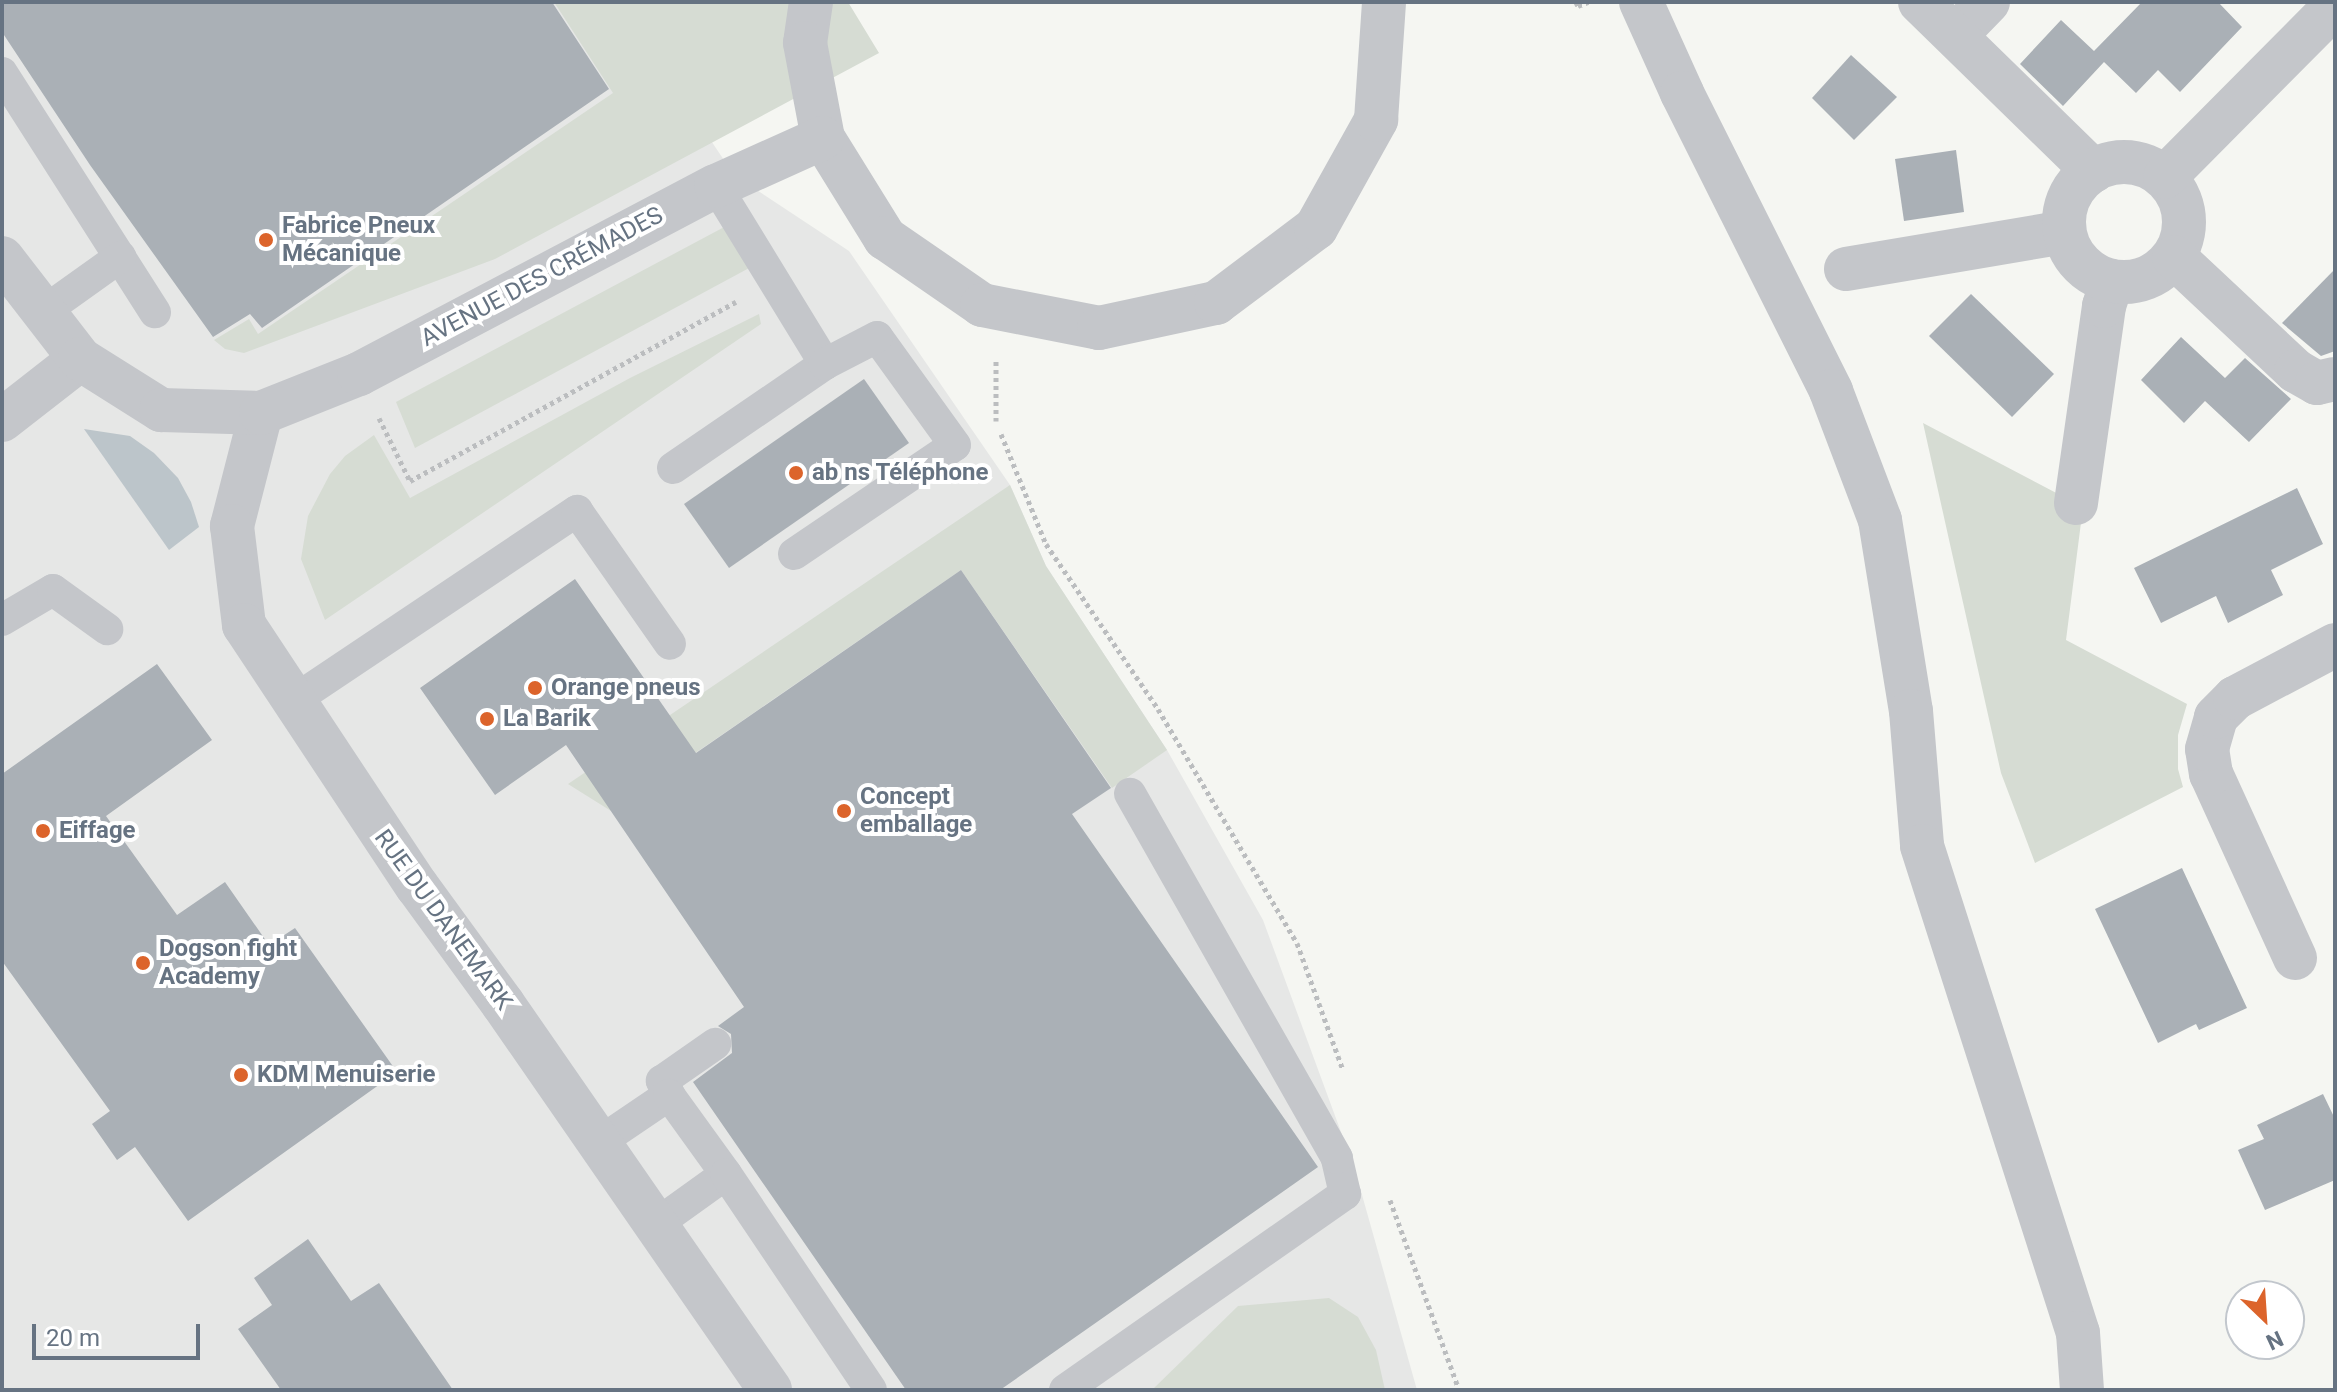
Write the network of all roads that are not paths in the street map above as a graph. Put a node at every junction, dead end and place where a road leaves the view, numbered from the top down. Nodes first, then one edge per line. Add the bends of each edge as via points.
1 (811, 2) edge
2 (1384, 2) edge
3 (1641, 2) edge
4 (1920, 2) edge
5 (1988, 2) edge
6 (2335, 6) edge
7 (1956, 35) junction
8 (2, 73) edge
9 (823, 138) junction
10 (2093, 171) junction
11 (2165, 177) junction
12 (716, 186) junction
13 (2064, 232) junction
14 (120, 257) junction
15 (2174, 257) junction
16 (2, 258) edge
17 (1846, 269) dead end
18 (2112, 281) junction
19 (43, 312) junction
20 (155, 312) dead end
21 (80, 359) junction
22 (825, 364) junction
23 (2335, 379) edge
24 (261, 413) junction
25 (2, 420) edge
26 (673, 468) dead end
27 (2076, 503) dead end
28 (794, 554) dead end
29 (2, 620) edge
30 (107, 629) dead end
31 (670, 644) dead end
32 (2335, 645) edge
33 (293, 701) junction
34 (1130, 794) dead end
35 (2295, 958) dead end
36 (715, 1044) dead end
37 (669, 1095) junction
38 (598, 1143) junction
39 (726, 1174) junction
40 (655, 1225) junction
41 (770, 1390) edge
42 (871, 1390) edge
43 (1065, 1390) edge
44 (2082, 1390) edge

1 - 9 street via 805,43
2 - 9 street via 1376,120 1316,228 1216,303 1099,328 982,305 885,238
3 - 44 street via 1831,391 1880,520 1911,711 1922,846 2078,1333
4 - 7 street
5 - 7 street
6 - 11 street
7 - 10 street
8 - 14 lane
9 - 12 street, AVENUE DES CRÉMADES
10 - 11 street via 2130,162
10 - 13 street via 2078,181 2069,197
11 - 15 street via 2179,198 2185,224
12 - 22 lane
12 - 24 street, AVENUE DES CRÉMADES via 359,374
13 - 17 street
13 - 18 street via 2080,264
14 - 19 lane
14 - 20 lane
15 - 18 street via 2147,279
15 - 23 street via 2296,371 2317,383
16 - 19 street
18 - 27 street
19 - 21 street
21 - 24 street via 161,410
21 - 25 street
22 - 26 lane
22 - 28 lane via 877,337 955,445
24 - 33 street, RUE DU DANEMARK via 232,526 244,625
29 - 30 lane via 53,590
31 - 33 lane via 577,511
32 - 35 street via 2235,698 2216,717 2207,749 2211,774
33 - 38 street, RUE DU DANEMARK
34 - 43 lane via 1337,1158 1345,1194
36 - 37 lane via 662,1081
37 - 38 lane
37 - 39 lane
38 - 40 street, RUE DU DANEMARK
39 - 40 lane
39 - 42 lane
40 - 41 street, RUE DU DANEMARK

